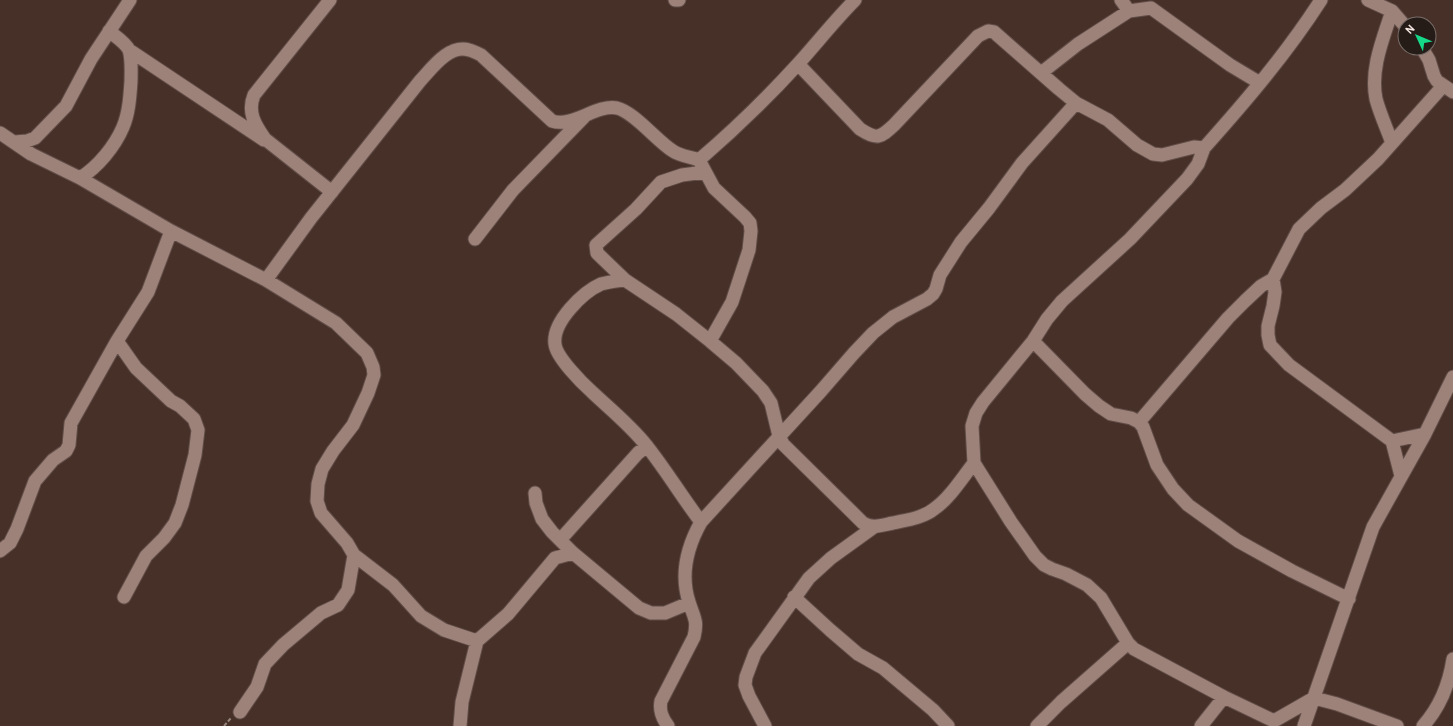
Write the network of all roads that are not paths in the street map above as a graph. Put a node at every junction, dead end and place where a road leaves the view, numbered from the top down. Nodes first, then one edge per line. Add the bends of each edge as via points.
1 (130, 0) edge
2 (330, 0) edge
3 (675, 0) edge
4 (679, 0) edge
5 (855, 0) edge
6 (1121, 0) edge
7 (1321, 0) edge
8 (1368, 0) edge
9 (1129, 11) junction
10 (1392, 11) junction
11 (1397, 17) edge
12 (109, 31) junction
13 (129, 50) junction
14 (1427, 56) edge
15 (798, 64) junction
16 (1041, 73) junction
17 (1260, 84) junction
18 (1448, 89) edge
19 (1076, 103) junction
20 (587, 114) junction
21 (0, 133) edge
22 (15, 142) junction
23 (1392, 143) junction
24 (271, 145) junction
25 (1204, 148) junction
26 (699, 160) junction
27 (705, 172) junction
28 (80, 178) junction
29 (332, 192) junction
30 (171, 231) junction
31 (475, 239) dead end
32 (1273, 279) junction
33 (266, 280) junction
34 (625, 280) junction
35 (117, 341) junction
36 (710, 341) junction
37 (1033, 341) junction
38 (1451, 386) edge
39 (1139, 422) junction
40 (1425, 434) junction
41 (779, 436) junction
42 (1392, 441) junction
43 (647, 446) junction
44 (974, 463) junction
45 (1401, 476) junction
46 (535, 493) dead end
47 (701, 522) junction
48 (874, 527) junction
49 (560, 540) junction
50 (0, 551) edge
51 (573, 553) junction
52 (354, 555) junction
53 (124, 597) dead end
54 (794, 597) junction
55 (1348, 599) junction
56 (689, 603) junction
57 (477, 641) junction
58 (1128, 643) junction
59 (1453, 660) edge
60 (1224, 697) junction
61 (1314, 698) junction
62 (240, 712) dead end
63 (1274, 724) edge
64 (460, 726) edge
65 (668, 726) edge
66 (765, 726) edge
67 (948, 726) edge
68 (1037, 726) edge
69 (1201, 726) edge
70 (1304, 726) edge
71 (1397, 726) edge
72 (1423, 726) edge

1 - 12 street
2 - 24 street via 251,102 250,111 259,130
3 - 4 street
5 - 15 street
6 - 9 street
7 - 17 street via 1298,36
8 - 10 street
9 - 16 street via 1078,44
9 - 17 street via 1151,8
10 - 11 street
10 - 23 street via 1375,66 1376,98
12 - 13 street
12 - 22 street via 66,106 35,138
13 - 24 street
13 - 28 street via 129,102 124,126 101,159
14 - 18 street via 1434,76
15 - 16 street via 860,129 876,137 894,125 984,32 994,32
15 - 26 street via 736,128
16 - 19 street
17 - 25 street
18 - 23 street
19 - 25 street via 1108,120 1137,145 1153,154 1162,155 1194,147
19 - 41 street via 1022,163 961,242 940,275 933,294 873,333
20 - 26 street via 612,108 623,110 672,151
20 - 29 street via 559,123 552,121 481,55 468,49 458,50 439,61 425,76
20 - 31 street via 513,190
21 - 22 street
22 - 28 street via 31,154
23 - 32 street via 1345,190 1299,229
24 - 29 street
25 - 37 street via 1198,164 1175,193 1130,239 1062,301
26 - 27 street
27 - 34 street via 682,175 661,182 596,245 597,253
27 - 36 street via 714,188 750,223 751,231 749,250 732,302
28 - 30 street
29 - 33 street
30 - 33 street
30 - 35 street via 148,292
32 - 39 street via 1261,286 1228,318
32 - 42 street via 1275,292 1268,326 1270,345 1289,365
33 - 52 street via 336,323 367,353 373,367 374,375 353,425 322,469 318,484 317,501 321,513
34 - 36 street via 676,314
34 - 43 street via 602,284 588,292 563,318 555,337 555,345 584,384
35 - 50 street via 71,423 66,451 53,460 35,481 10,543
35 - 53 street via 136,368 194,419 198,430 195,455 175,523 146,556
36 - 41 street via 763,391 771,403
37 - 39 street via 1099,406 1111,414
37 - 44 street via 976,413 972,426
38 - 40 street
39 - 55 street via 1144,427 1157,465 1173,489 1188,505 1238,541
40 - 42 street
40 - 45 street
41 - 47 street
41 - 48 street via 787,449 863,523
42 - 45 street
43 - 47 street
43 - 49 street
44 - 48 street via 933,510
44 - 58 street via 1035,556 1044,565 1087,585 1102,598
45 - 55 street via 1373,527
46 - 49 street via 542,519
47 - 56 street via 689,546 686,559 684,574
48 - 54 street via 809,578
49 - 51 street
51 - 56 street via 639,608 652,613 665,613
51 - 57 street via 555,558 508,614
52 - 57 street via 393,585 421,616 444,630
52 - 62 street via 348,590 338,605 321,613 265,664 257,687
54 - 66 street via 755,653 746,677 749,696
54 - 67 street via 852,650 883,668
55 - 61 street
56 - 65 street via 696,617 694,637 660,708 662,718
57 - 64 street via 462,702
58 - 60 street via 1134,649
58 - 68 street
59 - 72 street via 1446,689 1438,707
60 - 63 street
60 - 69 street
61 - 63 street
61 - 70 street
61 - 71 street

